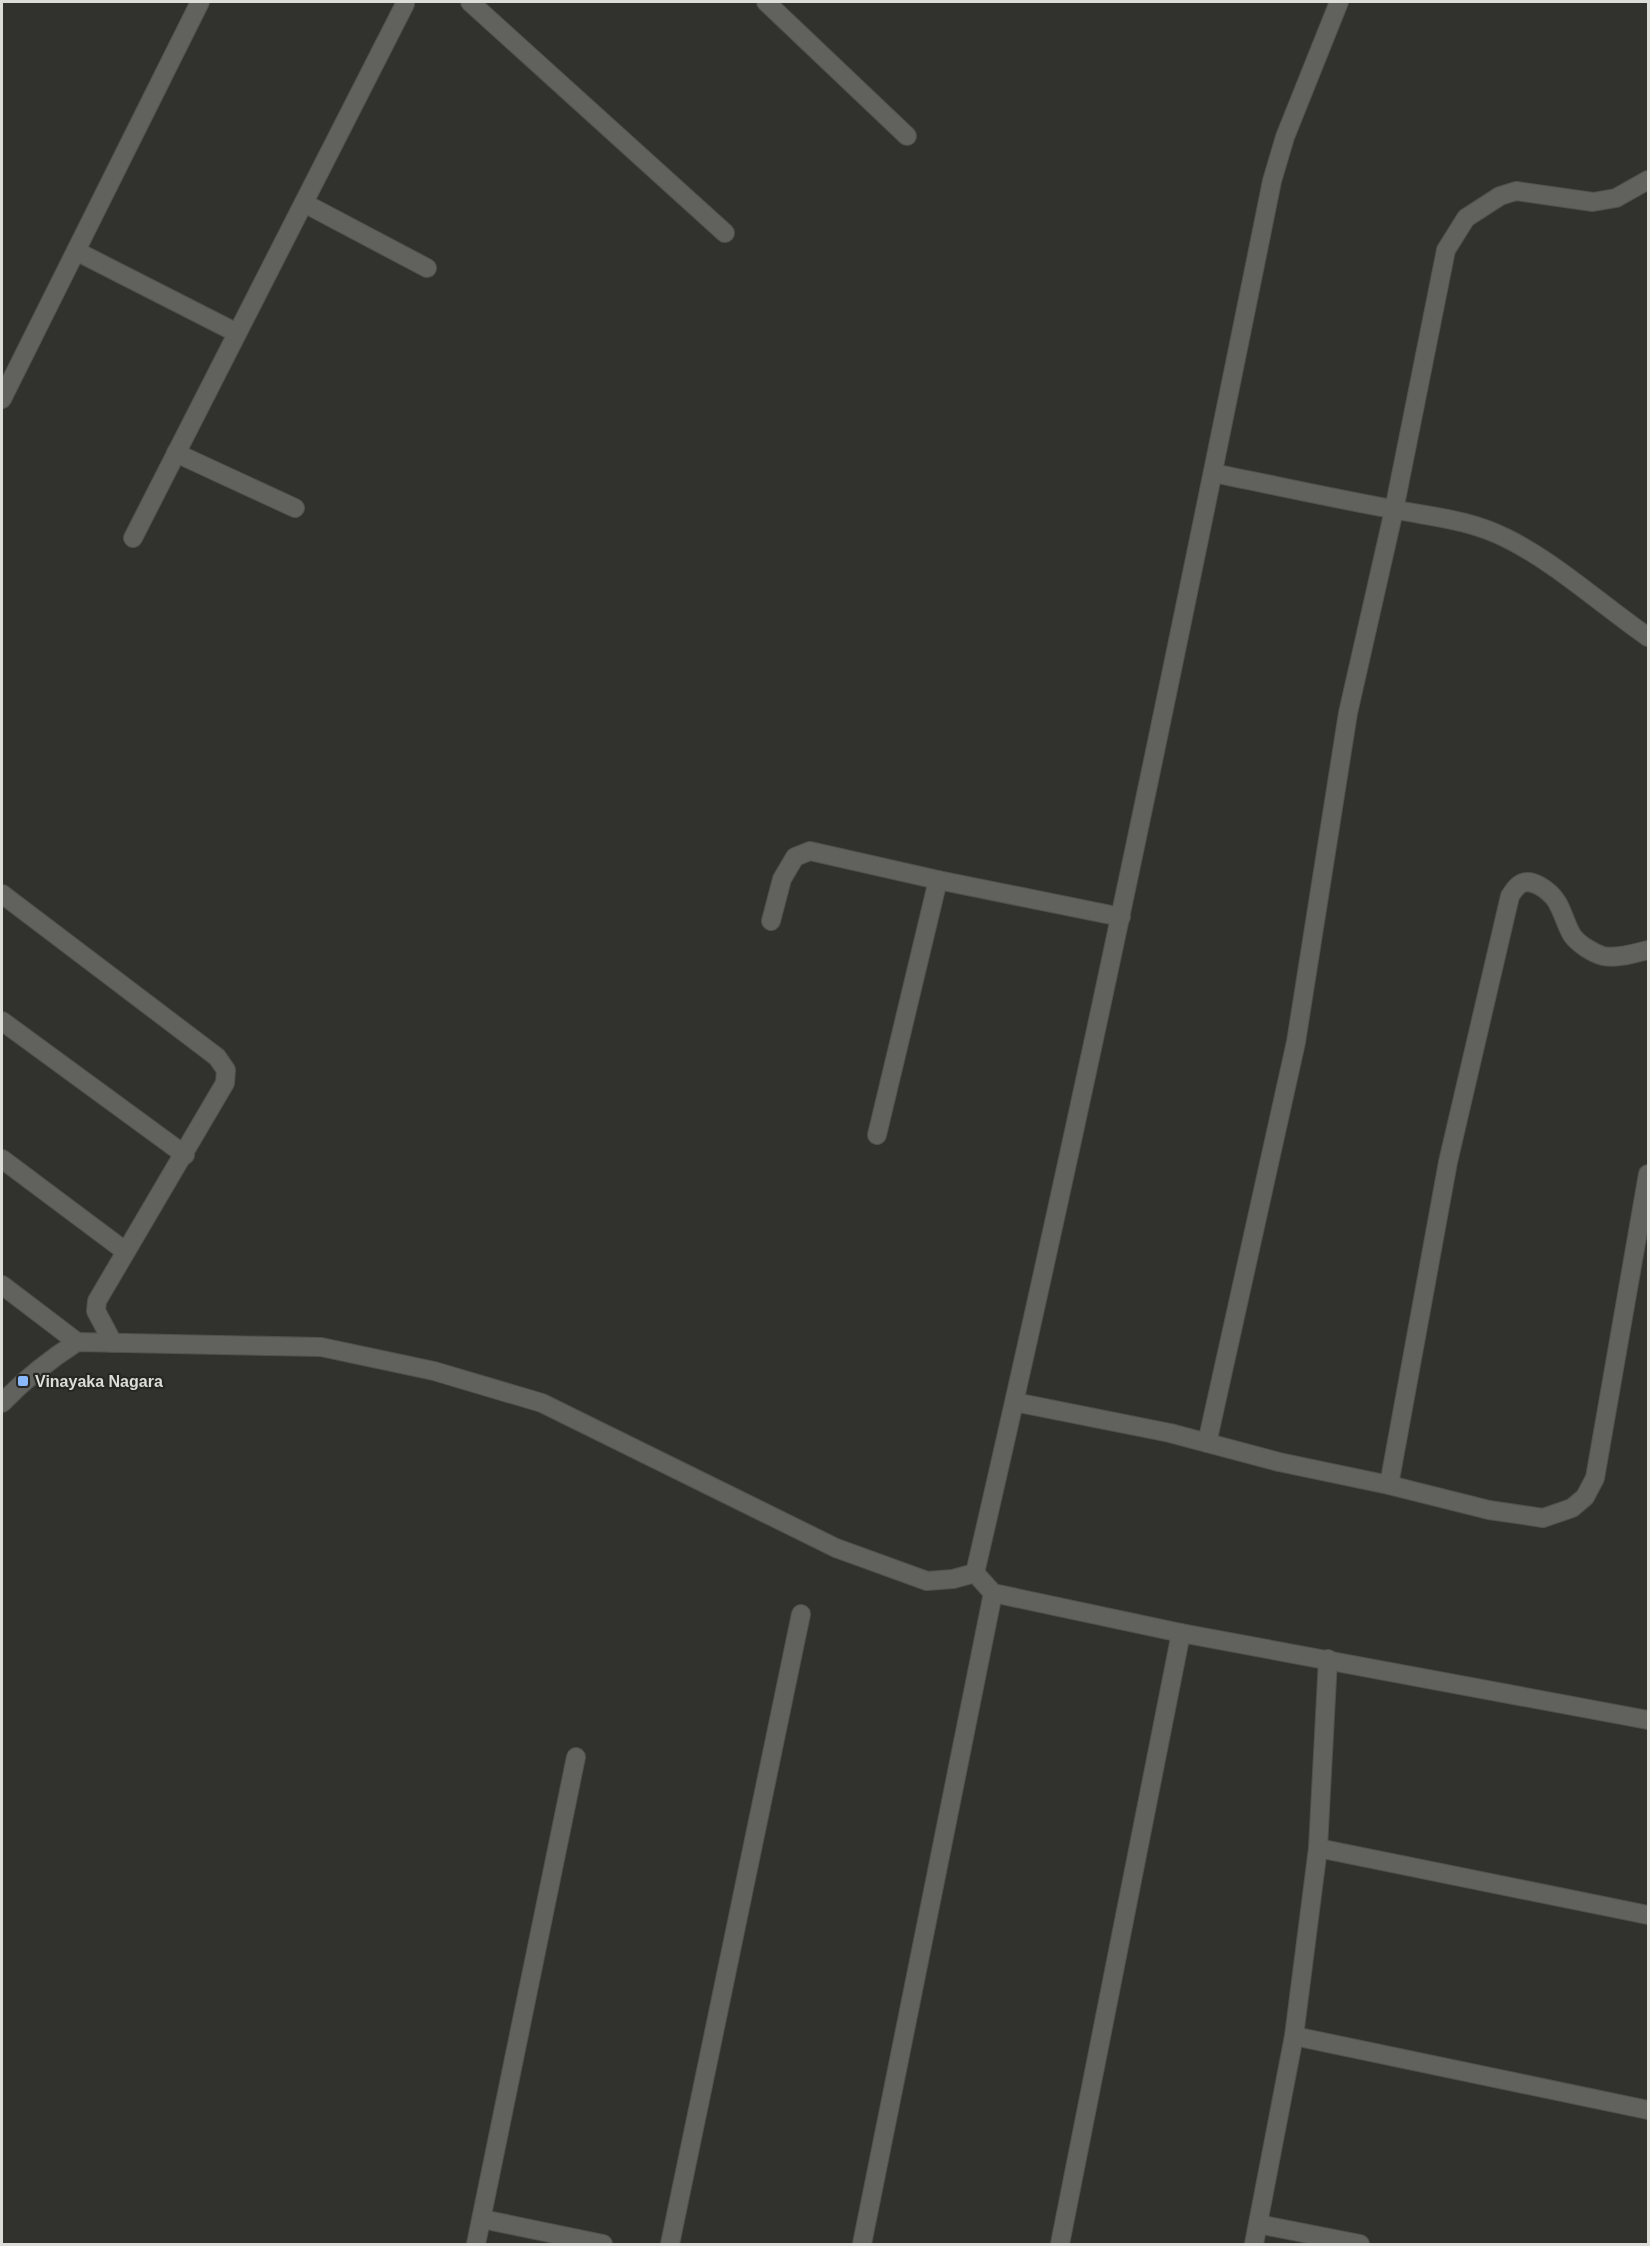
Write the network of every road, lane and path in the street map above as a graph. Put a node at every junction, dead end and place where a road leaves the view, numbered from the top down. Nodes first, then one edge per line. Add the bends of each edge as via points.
1 (200, 2) edge
2 (470, 2) edge
3 (766, 2) edge
4 (1339, 2) edge
5 (405, 4) dead end
6 (907, 136) dead end
7 (1648, 180) edge
8 (304, 203) junction
9 (725, 233) dead end
10 (76, 251) junction
11 (427, 268) dead end
12 (237, 333) junction
13 (2, 399) edge
14 (176, 453) junction
15 (1213, 473) junction
16 (295, 508) dead end
17 (1394, 510) junction
18 (133, 538) dead end
19 (1648, 637) edge
20 (939, 880) junction
21 (2, 894) edge
22 (1121, 917) junction
23 (771, 921) dead end
24 (1648, 950) edge
25 (2, 1021) edge
26 (877, 1135) dead end
27 (184, 1155) junction
28 (2, 1159) edge
29 (1648, 1174) edge
30 (125, 1251) junction
31 (2, 1285) edge
32 (77, 1342) junction
33 (113, 1343) junction
34 (2, 1402) edge
35 (1015, 1402) junction
36 (1207, 1443) junction
37 (1389, 1485) junction
38 (975, 1573) junction
39 (993, 1593) junction
40 (801, 1614) dead end
41 (1181, 1633) junction
42 (1328, 1659) junction
43 (1648, 1720) edge
44 (576, 1757) dead end
45 (1318, 1848) junction
46 (1648, 1915) edge
47 (1294, 2036) junction
48 (1648, 2110) edge
49 (482, 2219) junction
50 (1258, 2224) junction
51 (476, 2244) edge
52 (603, 2244) edge
53 (670, 2244) edge
54 (862, 2244) edge
55 (1060, 2244) edge
56 (1254, 2244) edge
57 (1360, 2244) edge

1 - 10 street
2 - 9 street
3 - 6 street
4 - 15 street via 1285,137 1272,181
5 - 8 street
7 - 17 street via 1616,198 1593,202 1516,191 1500,196 1466,218 1446,250
8 - 11 street
8 - 12 street
10 - 12 street
10 - 13 street
12 - 14 street
14 - 16 street
14 - 18 street
15 - 17 street
15 - 22 street
17 - 19 street via 1454,519 1507,538
17 - 36 street via 1348,713 1296,1042
20 - 22 street
20 - 23 street via 810,851 795,857 782,879
20 - 26 street
21 - 27 street via 217,1057 226,1070 225,1083
22 - 35 street
24 - 37 street via 1603,956 1573,936 1557,901 1546,890 1524,882 1510,896 1448,1162
25 - 27 street
27 - 30 street
28 - 30 street
29 - 37 street via 1595,1478 1585,1497 1572,1508 1543,1518 1489,1510
30 - 33 street via 97,1301 96,1311
31 - 32 street
32 - 33 street
32 - 34 street via 49,1360
33 - 38 street via 321,1347 434,1371 542,1403 836,1548 927,1581
35 - 36 street
35 - 38 street
36 - 37 street
38 - 39 street
39 - 41 street
39 - 54 street
40 - 53 street
41 - 42 street
41 - 55 street
42 - 43 street
42 - 45 street
44 - 49 street
45 - 46 street
45 - 47 street
47 - 48 street
47 - 50 street
49 - 51 street
49 - 52 street
50 - 56 street
50 - 57 street

